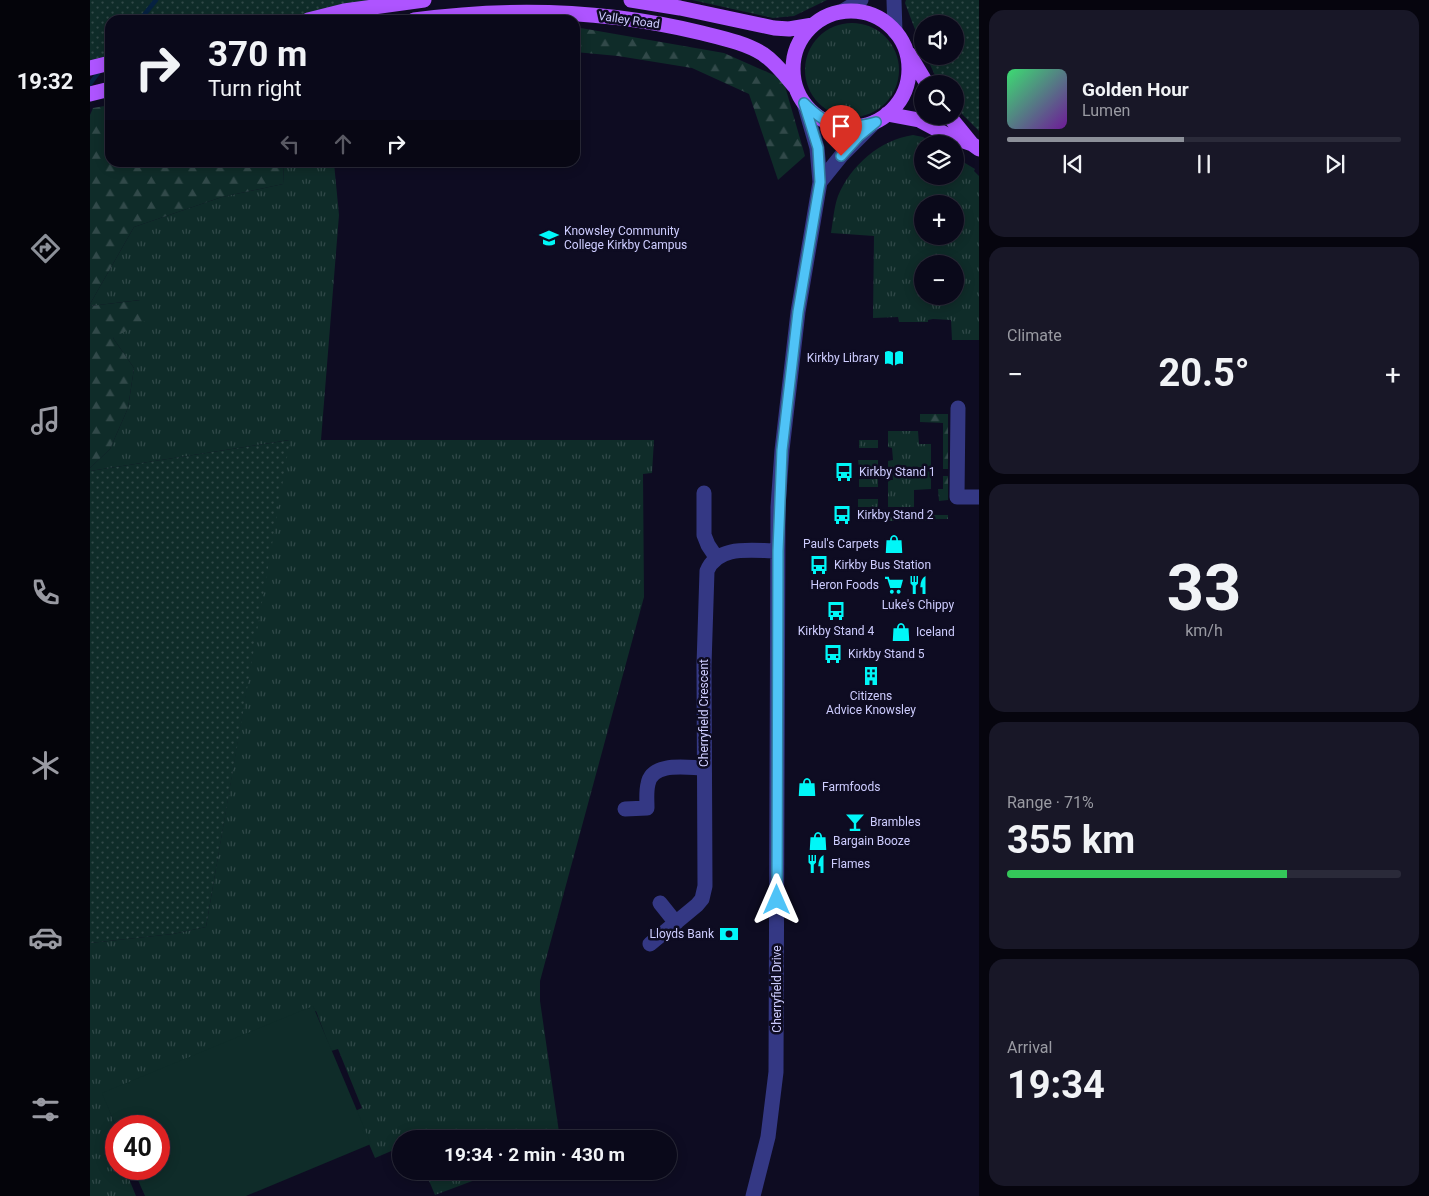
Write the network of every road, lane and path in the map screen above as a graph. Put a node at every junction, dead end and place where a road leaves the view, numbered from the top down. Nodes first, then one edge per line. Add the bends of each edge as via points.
1 (424, 0) edge
2 (631, 0) edge
3 (861, 0) edge
4 (894, 0) edge
5 (843, 11) junction
6 (328, 15) edge
7 (449, 15) edge
8 (813, 24) junction
9 (895, 32) junction
10 (904, 46) junction
11 (105, 64) edge
12 (90, 68) edge
13 (922, 75) edge
14 (795, 86) junction
15 (105, 90) edge
16 (90, 94) edge
17 (804, 103) junction
18 (881, 118) junction
19 (957, 125) edge
20 (976, 147) edge
21 (820, 182) junction
22 (958, 408) dead end
23 (704, 492) dead end
24 (979, 497) edge
25 (778, 551) junction
26 (716, 558) junction
27 (704, 768) junction
28 (625, 808) dead end
29 (660, 903) dead end
30 (676, 923) junction
31 (650, 944) dead end
32 (753, 1196) edge

1 - 6 main road
2 - 8 main road, Valley Road via 774,28 789,29
3 - 5 street
4 - 9 street
5 - 8 main road
5 - 9 main road via 862,12 880,19
7 - 14 main road, Valley Road via 576,14 637,20 727,40 756,50 774,63
8 - 14 main road via 795,53
9 - 10 main road
10 - 13 main road
10 - 18 main road via 908,60 905,90 898,103
11 - 12 main road
14 - 17 main road
15 - 16 main road
17 - 18 main road via 818,117 836,126 856,127
17 - 21 street, Cherryfield Drive via 818,148
18 - 20 main road via 919,120
18 - 21 street, Cherryfield Drive via 859,136
19 - 20 main road
21 - 25 street, Cherryfield Drive via 787,401
22 - 24 street via 957,497
23 - 26 street via 704,535
25 - 26 street via 734,551
25 - 32 street, Cherryfield Drive via 776,1072 768,1137
26 - 27 street, Cherryfield Crescent via 705,578
27 - 28 street via 658,771 648,784 647,808
27 - 30 street, Cherryfield Crescent via 704,893
29 - 30 street
30 - 31 street, Cherryfield Crescent

